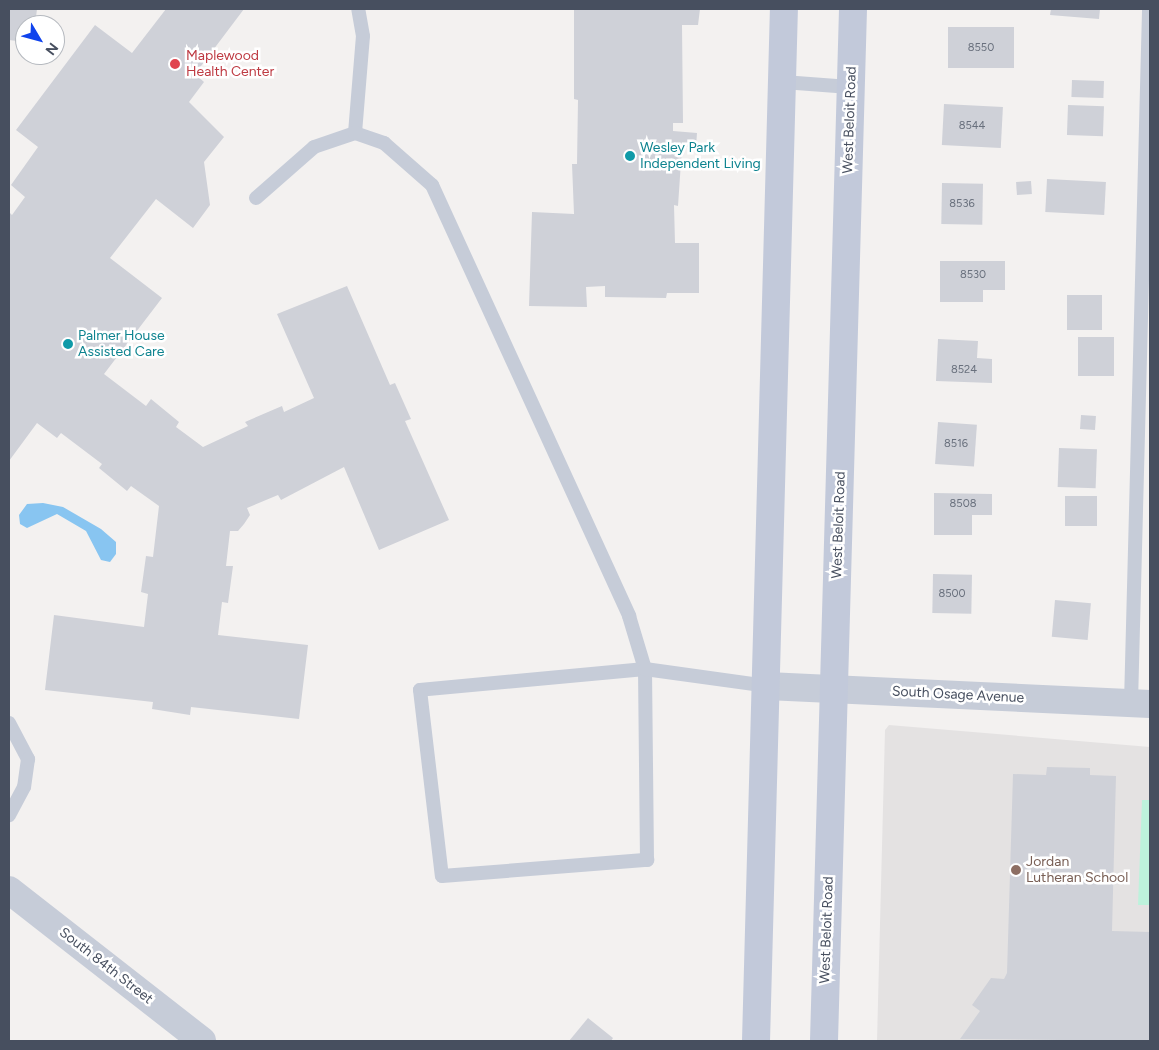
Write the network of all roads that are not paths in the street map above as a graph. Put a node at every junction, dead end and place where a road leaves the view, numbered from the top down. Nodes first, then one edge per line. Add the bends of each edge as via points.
1 (358, 9) edge
2 (784, 9) edge
3 (853, 9) edge
4 (1149, 9) edge
5 (783, 82) junction
6 (850, 87) junction
7 (355, 134) junction
8 (256, 198) dead end
9 (645, 668) junction
10 (767, 686) junction
11 (834, 690) junction
12 (1141, 703) edge
13 (9, 724) edge
14 (9, 815) edge
15 (9, 890) edge
16 (202, 1041) edge
17 (756, 1041) edge
18 (824, 1041) edge

1 - 7 lane via 363,36
2 - 5 main road
3 - 6 main road, West Beloit Road
4 - 12 lane
5 - 6 lane
5 - 10 main road
6 - 11 main road, West Beloit Road
7 - 8 lane via 314,147
7 - 9 lane via 384,143 432,185 629,616
9 - 9 lane via 647,860 442,876 420,690
9 - 10 lane
10 - 11 street, South Osage Avenue
10 - 17 main road
11 - 12 street, South Osage Avenue
11 - 18 main road, West Beloit Road
13 - 14 lane via 28,759 24,787
15 - 16 street, South 84th Street

